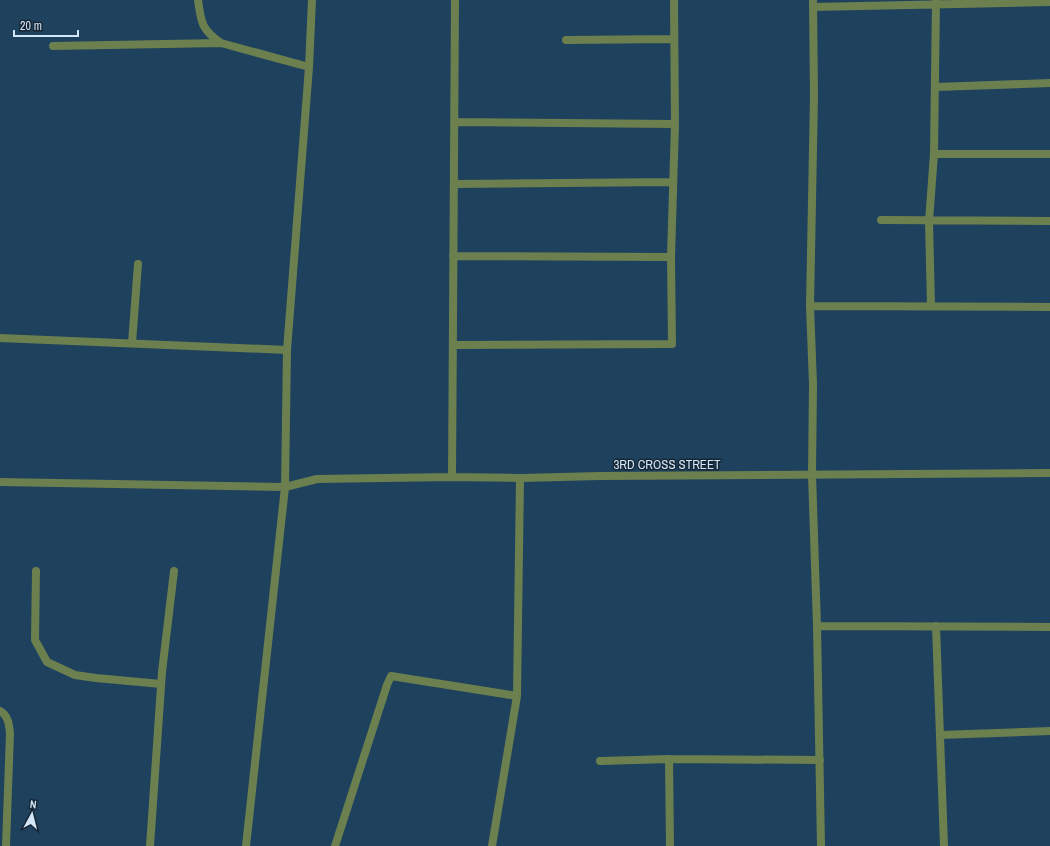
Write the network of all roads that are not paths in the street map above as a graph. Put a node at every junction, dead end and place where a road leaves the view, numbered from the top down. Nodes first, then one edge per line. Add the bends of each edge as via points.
1 (198, 0) edge
2 (312, 0) edge
3 (455, 0) edge
4 (674, 0) edge
5 (937, 2) edge
6 (1050, 2) edge
7 (813, 3) edge
8 (674, 39) junction
9 (566, 40) dead end
10 (222, 43) junction
11 (53, 46) dead end
12 (309, 67) junction
13 (1050, 83) edge
14 (936, 87) junction
15 (454, 122) junction
16 (675, 124) junction
17 (934, 154) junction
18 (1050, 154) edge
19 (673, 182) junction
20 (454, 184) junction
21 (881, 220) dead end
22 (929, 221) junction
23 (1050, 221) edge
24 (453, 256) junction
25 (670, 257) junction
26 (138, 264) dead end
27 (810, 306) junction
28 (932, 306) junction
29 (1050, 307) edge
30 (0, 338) edge
31 (132, 343) junction
32 (452, 344) junction
33 (287, 350) junction
34 (1050, 473) edge
35 (812, 474) junction
36 (452, 477) junction
37 (520, 478) junction
38 (0, 482) edge
39 (285, 487) junction
40 (36, 570) dead end
41 (174, 571) dead end
42 (817, 626) junction
43 (936, 626) junction
44 (1050, 627) edge
45 (161, 684) junction
46 (516, 696) junction
47 (0, 711) edge
48 (1050, 731) edge
49 (940, 734) junction
50 (669, 759) junction
51 (820, 760) junction
52 (600, 761) dead end
53 (4, 841) edge
54 (150, 846) edge
55 (246, 846) edge
56 (336, 846) edge
57 (492, 846) edge
58 (670, 846) edge
59 (820, 846) edge
60 (944, 846) edge

1 - 10 street via 204,26 210,36
2 - 12 street
3 - 15 street
4 - 8 street
5 - 6 street
5 - 7 street
5 - 14 street
7 - 27 street
8 - 9 street
8 - 16 street
10 - 11 street
10 - 12 street
12 - 33 street
13 - 14 street
14 - 17 street
15 - 16 street
15 - 20 street
16 - 19 street
17 - 18 street
17 - 22 street
19 - 20 street
19 - 25 street
20 - 24 street
21 - 22 street
22 - 23 street
22 - 28 street
24 - 25 street
24 - 32 street
25 - 32 street via 672,344
26 - 31 street
27 - 28 street
27 - 35 street via 813,384
28 - 29 street
30 - 31 street
31 - 33 street
32 - 36 street
33 - 39 street
34 - 35 street, 3RD CROSS STREET
35 - 37 street, 3RD CROSS STREET
35 - 42 street
36 - 37 street, 3RD CROSS STREET
36 - 39 street, 3RD CROSS STREET via 317,479
37 - 46 street
38 - 39 street, 3RD CROSS STREET
39 - 55 street
40 - 45 street via 35,640 48,662 76,675
41 - 45 street
42 - 43 street
42 - 51 street
43 - 44 street
43 - 49 street
45 - 54 street
46 - 56 street via 391,676
46 - 57 street
47 - 53 street via 8,720 10,733
48 - 49 street
49 - 60 street
50 - 51 street
50 - 52 street
50 - 58 street
51 - 59 street

